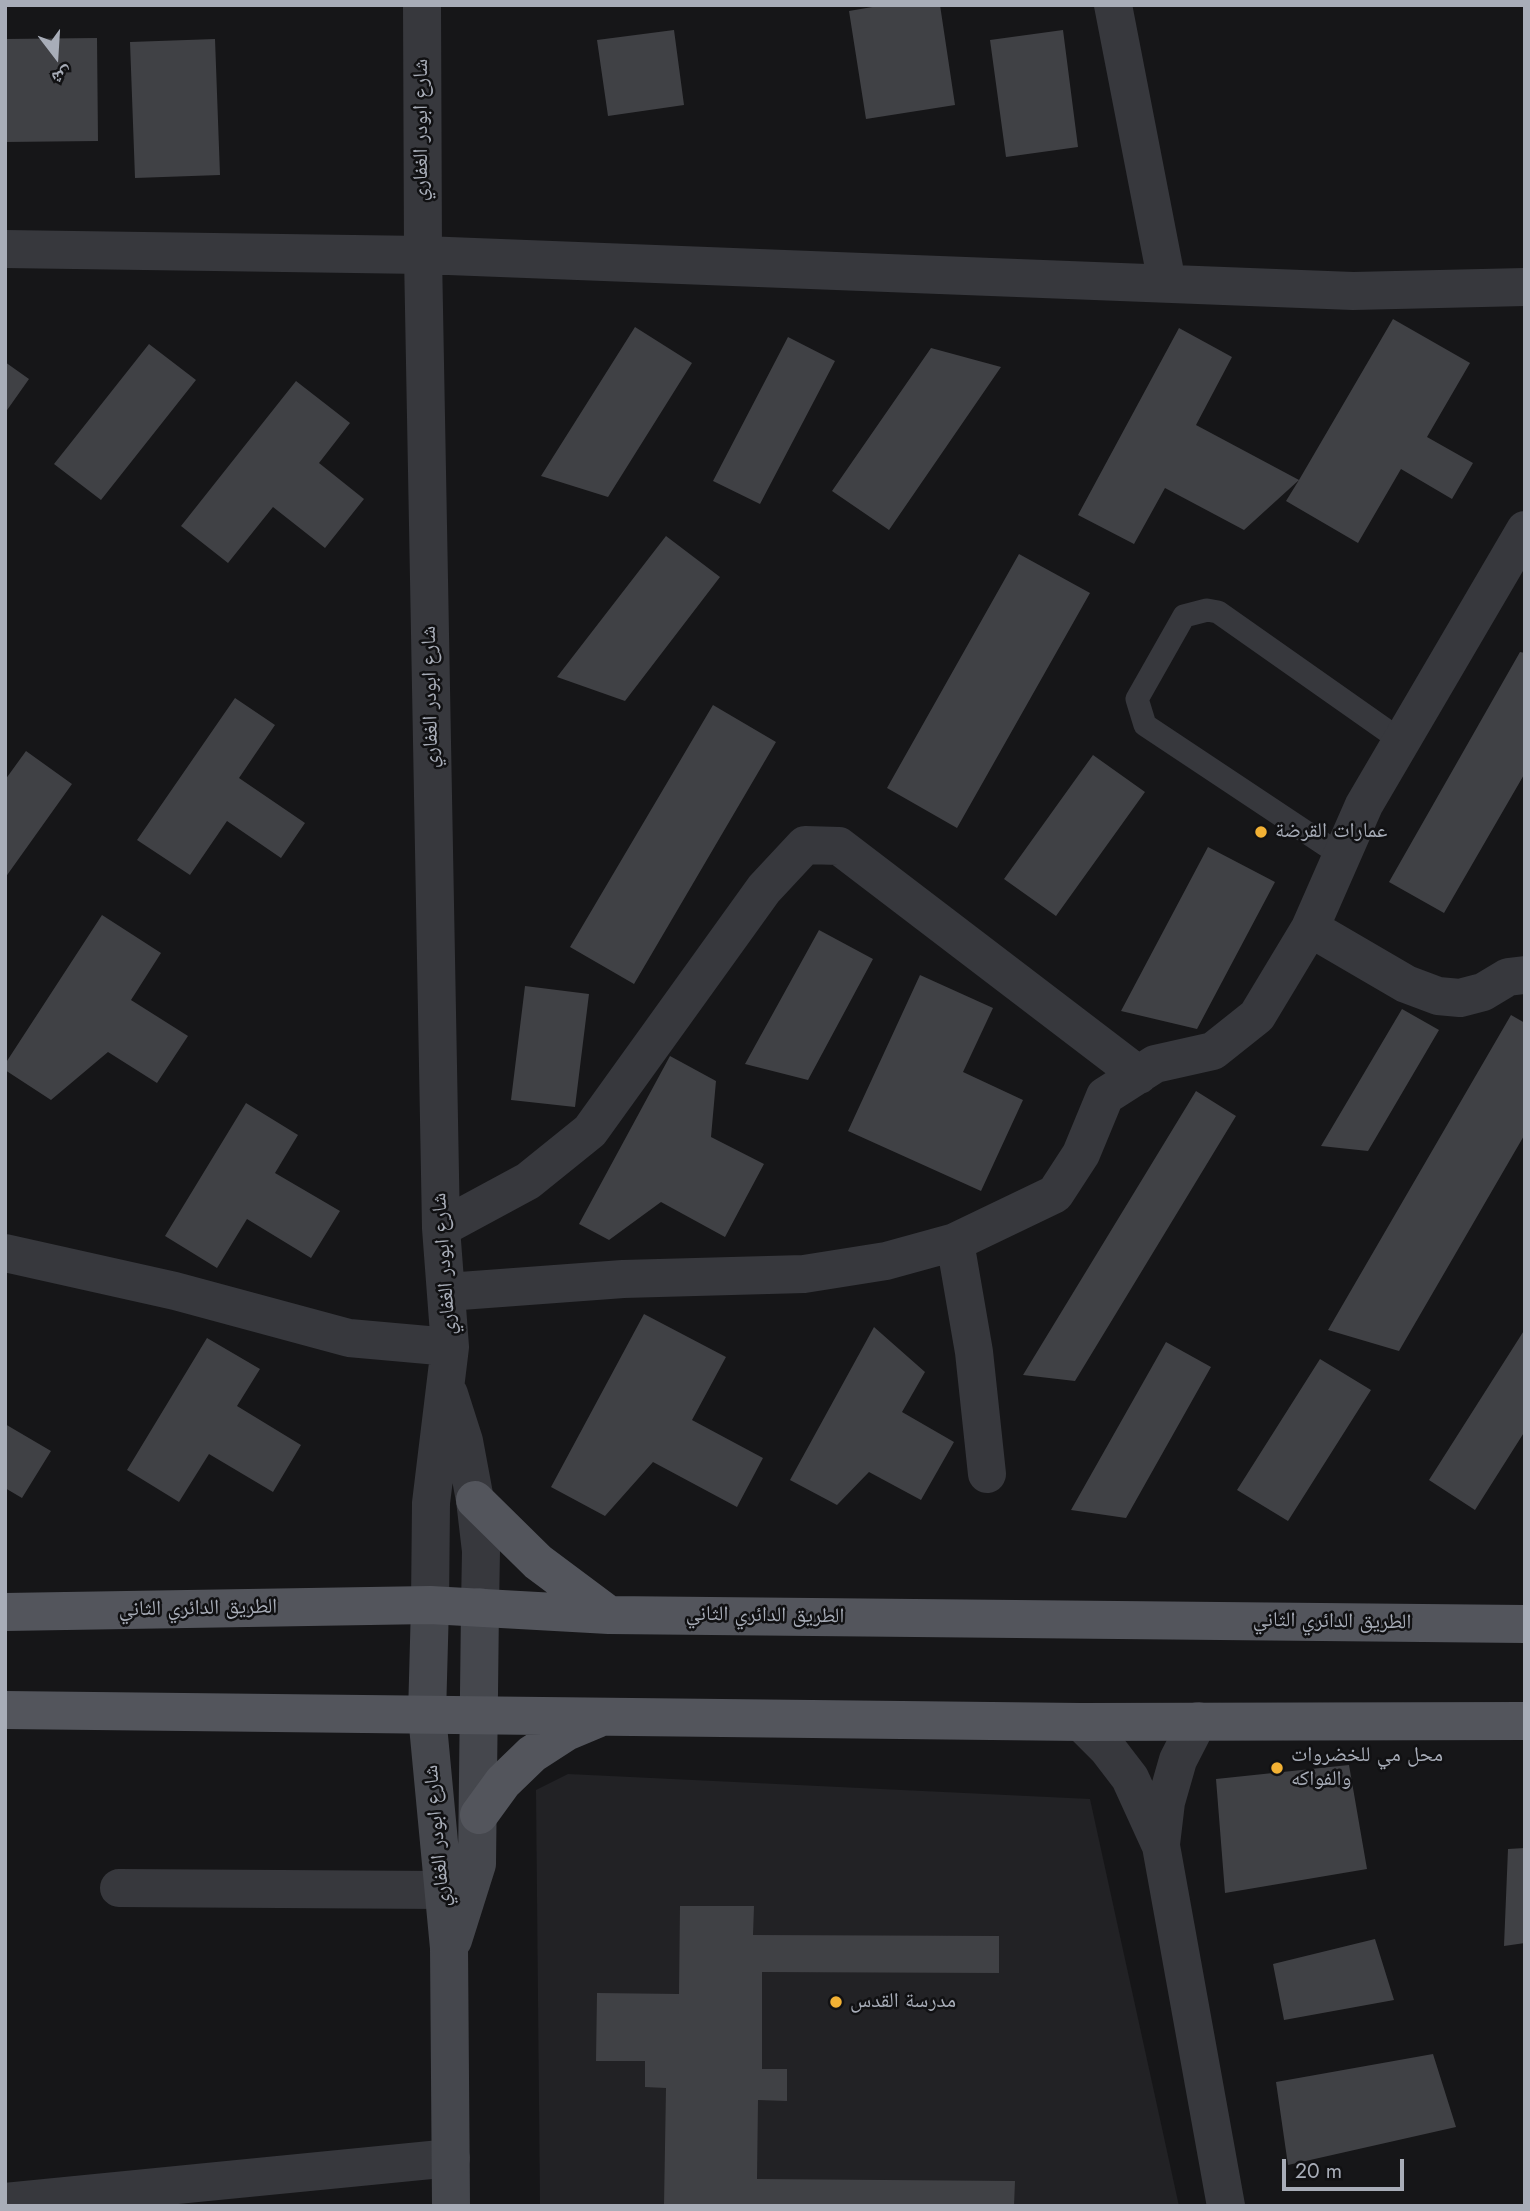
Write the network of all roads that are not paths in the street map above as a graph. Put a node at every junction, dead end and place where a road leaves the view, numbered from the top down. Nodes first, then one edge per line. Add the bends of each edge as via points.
1 (422, 5) edge
2 (1114, 5) edge
3 (5, 249) edge
4 (423, 255) junction
5 (1167, 283) junction
6 (1525, 288) edge
7 (1525, 530) edge
8 (1400, 740) junction
9 (1342, 856) junction
10 (1310, 928) junction
11 (1525, 975) edge
12 (1139, 1075) junction
13 (441, 1228) junction
14 (956, 1242) junction
15 (5, 1253) edge
16 (447, 1292) junction
17 (450, 1347) junction
18 (447, 1389) junction
19 (987, 1474) dead end
20 (475, 1500) junction
21 (430, 1605) junction
22 (480, 1608) junction
23 (5, 1612) edge
24 (609, 1615) junction
25 (1525, 1624) edge
26 (5, 1710) edge
27 (479, 1714) junction
28 (427, 1715) junction
29 (603, 1716) junction
30 (1198, 1721) junction
31 (1525, 1721) edge
32 (1081, 1722) junction
33 (479, 1815) junction
34 (1161, 1846) junction
35 (119, 1888) dead end
36 (442, 1890) junction
37 (449, 1948) junction
38 (451, 2158) junction
39 (5, 2202) edge
40 (451, 2206) edge
41 (1226, 2206) edge

1 - 4 street, شارع ابودر الغفاري
2 - 5 street
3 - 4 street
4 - 5 street
4 - 13 street, شارع ابودر الغفاري
5 - 6 street via 1353,291
7 - 8 street
8 - 9 street
8 - 9 lane via 1218,612 1207,610 1184,616 1137,699 1145,725
9 - 10 street
10 - 11 street via 1406,984 1438,996 1460,998 1483,992 1507,977
10 - 12 street via 1257,1016 1213,1051 1155,1064
12 - 13 street via 839,846 805,845 764,889 590,1132 528,1181
12 - 14 street via 1105,1096 1081,1154 1055,1194
13 - 16 street, شارع ابودر الغفاري
14 - 16 street via 886,1261 804,1274 623,1279
14 - 19 street
15 - 17 street via 349,1338
16 - 17 street, شارع ابودر الغفاري
17 - 18 street, شارع ابودر الغفاري
18 - 20 street, شارع ابودر الغفاري via 464,1441
18 - 21 street, شارع ابودر الغفاري via 431,1503
20 - 22 street, شارع ابودر الغفاري via 481,1551
20 - 24 main road via 538,1562
21 - 22 main road, الطريق الدائري الثاني
21 - 23 main road, الطريق الدائري الثاني
21 - 28 street, شارع ابودر الغفاري
22 - 24 main road, الطريق الدائري الثاني
22 - 27 street, شارع ابودر الغفاري
24 - 25 main road, الطريق الدائري الثاني
26 - 28 main road
27 - 28 main road
27 - 29 main road
27 - 33 street, شارع ابودر الغفاري
28 - 36 street, شارع ابودر الغفاري
29 - 32 main road
29 - 33 main road via 566,1731 532,1754 503,1782
30 - 31 main road
30 - 32 main road
30 - 34 street via 1178,1760
32 - 34 street via 1130,1778
33 - 37 street, شارع ابودر الغفاري via 477,1864
34 - 41 street
35 - 36 street
36 - 37 street, شارع ابودر الغفاري
37 - 38 street, شارع ابودر الغفاري
38 - 39 street
38 - 40 street, شارع ابودر الغفاري

